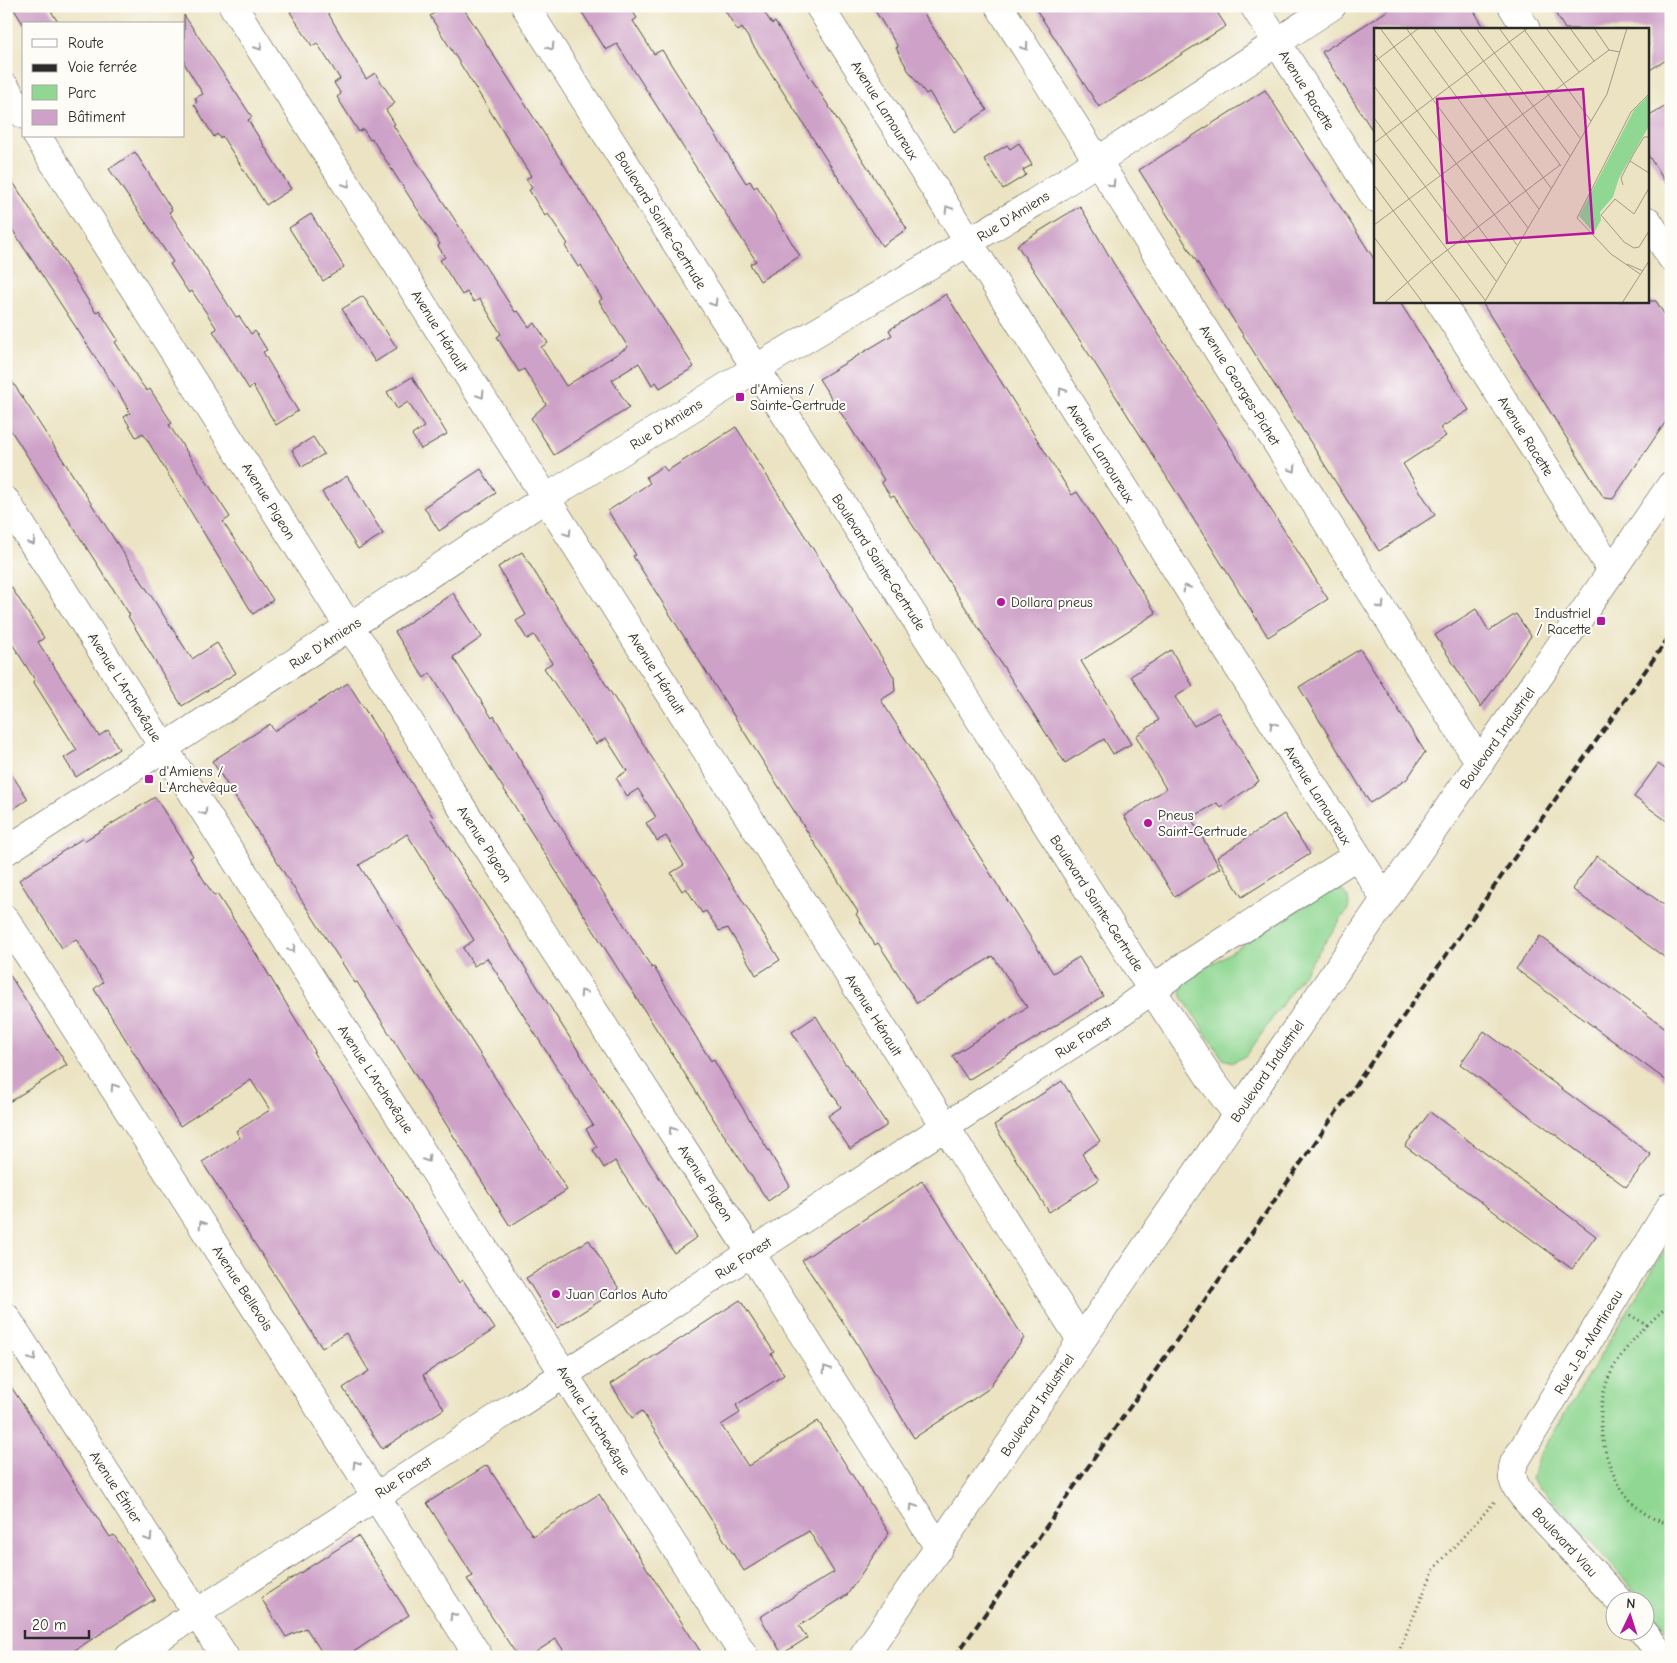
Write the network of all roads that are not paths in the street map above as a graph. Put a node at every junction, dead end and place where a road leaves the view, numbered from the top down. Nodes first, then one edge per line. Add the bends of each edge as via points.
1 (233, 6) edge
2 (525, 6) edge
3 (819, 6) edge
4 (999, 6) edge
5 (1254, 6) edge
6 (1332, 6) edge
7 (1512, 6) edge
8 (1525, 28) edge
9 (1277, 42) junction
10 (6, 88) edge
11 (22, 112) edge
12 (38, 138) edge
13 (1097, 161) junction
14 (1374, 196) edge
15 (1650, 224) edge
16 (970, 243) junction
17 (1671, 257) edge
18 (1441, 302) edge
19 (755, 369) junction
20 (1671, 485) edge
21 (546, 498) junction
22 (6, 501) edge
23 (1612, 571) junction
24 (349, 627) junction
25 (163, 748) junction
26 (1480, 763) junction
27 (6, 851) edge
28 (1356, 856) junction
29 (1385, 898) junction
30 (6, 920) edge
31 (1152, 990) junction
32 (1237, 1114) junction
33 (944, 1126) junction
34 (1671, 1205) edge
35 (751, 1252) junction
36 (6, 1317) edge
37 (1081, 1340) junction
38 (564, 1372) junction
39 (1513, 1482) joint
40 (376, 1495) junction
41 (939, 1548) junction
42 (1610, 1590) edge
43 (197, 1612) junction
44 (1650, 1640) edge
45 (129, 1657) edge
46 (225, 1657) edge
47 (479, 1657) edge
48 (744, 1657) edge
49 (863, 1657) edge
50 (1663, 1657) edge

1 -> 21 street, Avenue Hénault
2 -> 19 street, Boulevard Sainte-Gertrude
16 -> 3 street, Avenue Lamoureux
4 -> 13 street, Avenue Georges-Pichet
5 - 9 street, Avenue Racette
6 - 9 street, Rue D'Amiens
7 - 8 street
9 - 13 street, Rue D'Amiens
9 - 14 street, Avenue Racette
10 - 11 street
12 - 24 street, Avenue Pigeon
13 - 16 street, Rue D'Amiens
13 -> 26 street, Avenue Georges-Pichet
15 - 17 street
16 - 19 street, Rue D'Amiens
28 -> 16 street, Avenue Lamoureux
18 - 23 street, Avenue Racette
19 - 21 street, Rue D'Amiens
19 - 31 street, Boulevard Sainte-Gertrude
20 - 23 street, Boulevard Industriel
21 - 24 street, Rue D'Amiens
21 -> 33 street, Avenue Hénault
22 -> 25 street, Avenue L'Archevêque
23 - 26 street, Boulevard Industriel
24 - 25 street, Rue D'Amiens
35 -> 24 street, Avenue Pigeon via 451,791 367,651
25 - 27 street, Rue D'Amiens
25 -> 38 street, Avenue L'Archevêque
26 - 29 street, Boulevard Industriel
28 - 29 street, Avenue Lamoureux
28 - 31 street, Rue Forest
29 - 32 street, Boulevard Industriel
40 -> 30 street, Avenue Bellevois
31 - 32 street, Boulevard Sainte-Gertrude
31 - 33 street, Rue Forest
32 - 37 street, Boulevard Industriel
33 - 35 street, Rue Forest
33 - 37 street, Avenue Hénault
34 - 39 street, Rue J.-B.-Martineau via 1514,1464
35 - 38 street, Rue Forest
41 -> 35 street, Avenue Pigeon
36 -> 43 street, Avenue Éthier
37 - 41 street, Boulevard Industriel
38 - 40 street, Rue Forest
38 - 48 street, Avenue L'Archevêque
39 - 42 street, Boulevard Viau
40 - 43 street, Rue Forest
47 -> 40 street, Avenue Bellevois
41 - 49 street, Boulevard Industriel
43 - 45 street, Rue Forest
43 - 46 street, Avenue Éthier
44 - 50 street

